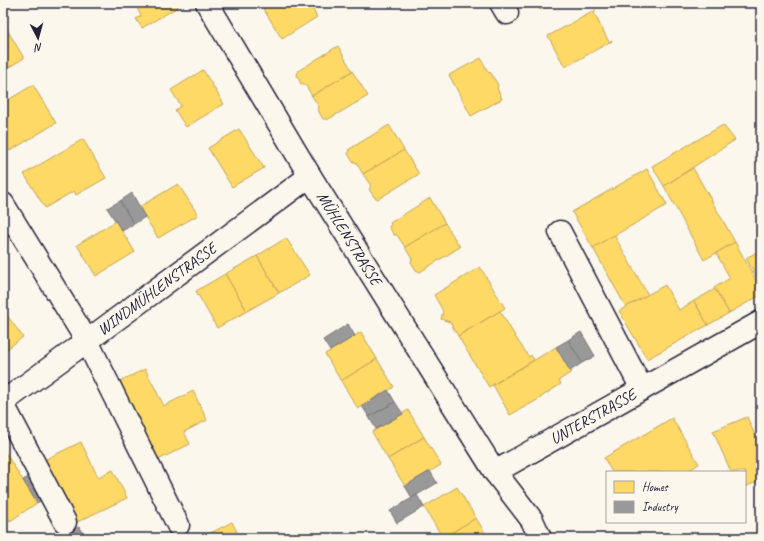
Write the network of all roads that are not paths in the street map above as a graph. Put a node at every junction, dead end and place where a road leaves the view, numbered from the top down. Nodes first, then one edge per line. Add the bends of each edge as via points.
1 (207, 3) edge
2 (310, 176) junction
3 (3, 204) edge
4 (560, 232) dead end
5 (761, 322) edge
6 (87, 342) junction
7 (642, 389) junction
8 (3, 403) edge
9 (496, 472) junction
10 (65, 522) dead end
11 (178, 525) dead end
12 (540, 538) edge

1 - 2 street, MÜHLENSTRASSE
2 - 6 street, WINDMÜHLENSTRASSE
2 - 9 street, MÜHLENSTRASSE
3 - 6 street
4 - 7 street
5 - 7 street, UNTERSTRASSE
6 - 8 street, WINDMÜHLENSTRASSE
6 - 11 street
7 - 9 street, UNTERSTRASSE
8 - 10 street
9 - 12 street via 532,520

